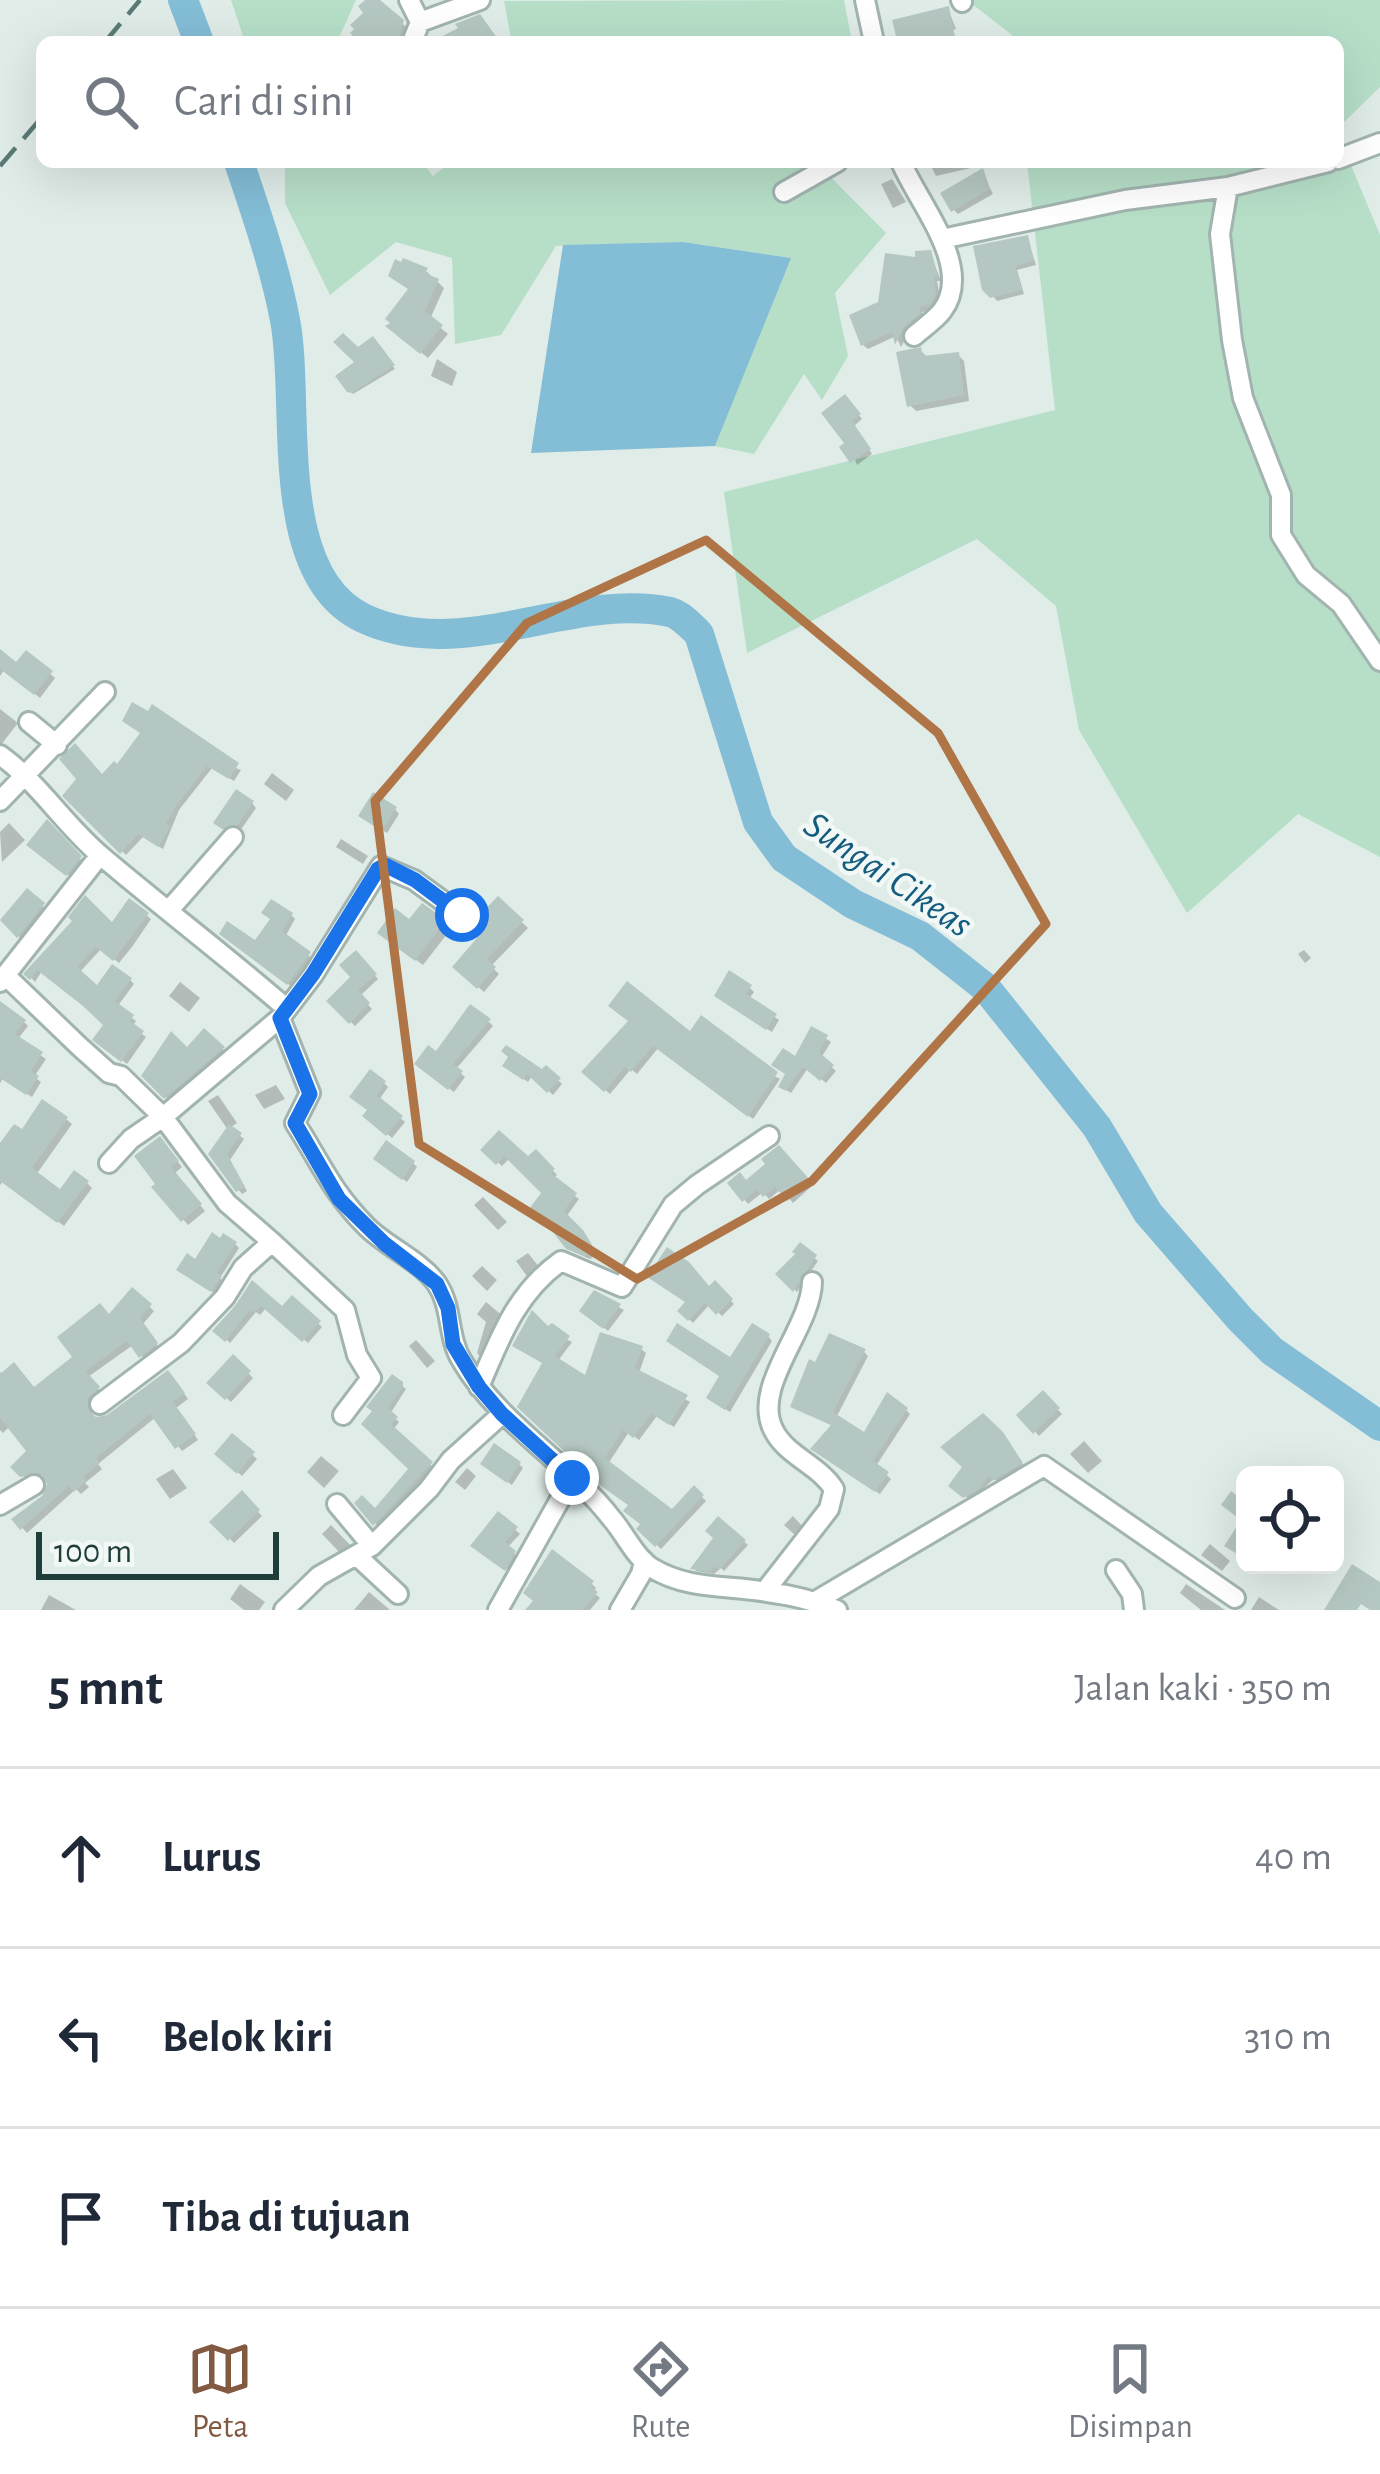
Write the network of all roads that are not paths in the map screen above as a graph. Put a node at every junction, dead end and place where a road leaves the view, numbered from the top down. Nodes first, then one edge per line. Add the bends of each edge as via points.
1 (410, 0) edge
2 (480, 0) edge
3 (865, 0) edge
4 (420, 22) junction
5 (414, 36) edge
6 (873, 36) edge
7 (1380, 143) edge
8 (1344, 157) edge
9 (826, 168) edge
10 (904, 168) edge
11 (1304, 168) edge
12 (1228, 187) junction
13 (784, 192) dead end
14 (942, 239) junction
15 (914, 336) dead end
16 (1380, 661) edge
17 (105, 692) dead end
18 (29, 722) dead end
19 (57, 745) junction
20 (0, 755) edge
21 (24, 772) junction
22 (0, 801) edge
23 (233, 837) dead end
24 (100, 855) junction
25 (170, 909) junction
26 (462, 915) dead end
27 (3, 979) edge
28 (283, 1013) junction
29 (163, 1117) junction
30 (770, 1136) dead end
31 (109, 1163) dead end
32 (272, 1242) junction
33 (812, 1282) dead end
34 (479, 1387) junction
35 (100, 1403) dead end
36 (502, 1414) junction
37 (343, 1415) dead end
38 (572, 1478) junction
39 (34, 1485) dead end
40 (337, 1504) dead end
41 (0, 1505) edge
42 (364, 1551) junction
43 (644, 1561) junction
44 (1116, 1570) dead end
45 (765, 1591) junction
46 (398, 1594) dead end
47 (1235, 1598) dead end
48 (814, 1601) junction
49 (284, 1610) edge
50 (498, 1610) edge
51 (620, 1610) edge
52 (837, 1610) edge
53 (1135, 1610) edge

1 - 4 street
2 - 4 street
3 - 6 street
4 - 5 street
7 - 8 street
9 - 13 street
10 - 14 street
11 - 12 street
12 - 14 street
12 - 16 street via 1220,235 1232,340 1243,398 1281,495 1281,535
14 - 15 street via 953,262 951,294
17 - 19 street
18 - 19 street
19 - 21 street
20 - 21 street
21 - 22 street
21 - 24 street
23 - 25 street
24 - 25 street
24 - 27 street
25 - 28 street
26 - 28 street via 381,866
27 - 29 street
28 - 29 street
28 - 34 street via 310,1094 295,1123 321,1173 370,1231 434,1280 453,1344
29 - 31 street
29 - 32 street via 227,1204
30 - 34 street via 674,1205 622,1288 561,1261 546,1271 519,1301
32 - 35 street via 181,1343
32 - 37 street via 345,1311 371,1378
33 - 45 street via 812,1302 776,1372 767,1414 775,1435 834,1489 829,1509
34 - 36 street
36 - 38 street
36 - 42 street
38 - 43 street
38 - 50 street
39 - 41 street
40 - 42 street
42 - 46 street
42 - 49 street via 319,1576
43 - 45 street via 712,1588
43 - 51 street
44 - 53 street
45 - 48 street
47 - 48 street via 1044,1466
48 - 52 street

